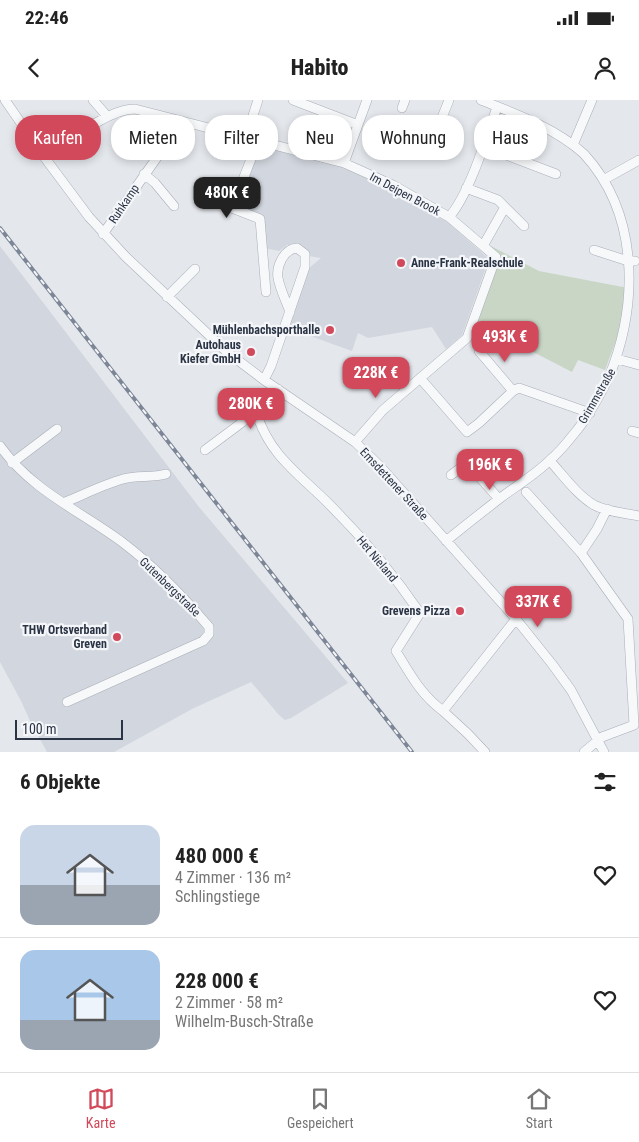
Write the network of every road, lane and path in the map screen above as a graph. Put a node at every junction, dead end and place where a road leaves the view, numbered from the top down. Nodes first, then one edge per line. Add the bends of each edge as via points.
1 (5, 100) edge
2 (93, 100) edge
3 (258, 100) edge
4 (292, 100) edge
5 (367, 100) edge
6 (449, 100) edge
7 (481, 100) edge
8 (592, 100) edge
9 (497, 107) junction
10 (15, 115) edge
11 (253, 115) edge
12 (442, 115) edge
13 (494, 115) edge
14 (107, 116) junction
15 (101, 120) edge
16 (358, 125) junction
17 (205, 127) edge
18 (278, 145) edge
19 (573, 145) junction
20 (47, 160) edge
21 (155, 160) edge
22 (250, 160) edge
23 (477, 160) edge
24 (520, 160) edge
25 (639, 160) edge
26 (344, 163) junction
27 (144, 174) junction
28 (556, 174) dead end
29 (605, 179) junction
30 (466, 188) junction
31 (174, 206) dead end
32 (505, 207) junction
33 (449, 218) junction
34 (524, 226) dead end
35 (103, 234) junction
36 (483, 246) junction
37 (594, 250) dead end
38 (635, 261) junction
39 (195, 269) dead end
40 (637, 275) edge
41 (266, 292) dead end
42 (167, 297) junction
43 (290, 312) junction
44 (479, 351) dead end
45 (617, 359) junction
46 (639, 365) edge
47 (420, 378) junction
48 (264, 380) junction
49 (278, 389) junction
50 (513, 391) junction
51 (256, 412) junction
52 (590, 413) junction
53 (57, 429) dead end
54 (355, 442) junction
55 (0, 446) edge
56 (205, 450) dead end
57 (550, 461) junction
58 (12, 464) junction
59 (166, 474) dead end
60 (451, 475) dead end
61 (526, 492) dead end
62 (499, 499) junction
63 (63, 503) junction
64 (606, 509) junction
65 (639, 516) edge
66 (446, 541) junction
67 (581, 553) junction
68 (516, 619) junction
69 (67, 702) dead end
70 (443, 711) junction
71 (598, 739) junction
72 (485, 752) edge
73 (584, 752) edge
74 (604, 752) edge

1 - 10 street, Emsdettener Straße
2 - 14 street
3 - 11 street
4 - 16 street
5 - 16 street
6 - 12 street
7 - 9 street, Grimmstraße
8 - 19 street
9 - 13 street, Im Deipen Brook
9 - 19 street, Grimmstraße
14 - 15 street, Im Deipen Brook
14 - 17 street, Im Deipen Brook via 124,109 135,109
16 - 26 street
18 - 26 street, Im Deipen Brook
19 - 29 street, Grimmstraße
20 - 35 street, Emsdettener Straße
21 - 27 street, Ruhkamp
22 - 41 street via 232,208 260,219
23 - 30 street, Im Deipen Brook
24 - 28 street
25 - 29 street
26 - 33 street, Im Deipen Brook via 393,185
27 - 31 street, Ruhkamp
27 - 35 street, Ruhkamp
29 - 38 street, Grimmstraße via 622,210
30 - 32 street via 498,200
30 - 33 street, Im Deipen Brook
32 - 34 street
32 - 36 street
33 - 36 street, Im Deipen Brook
35 - 42 street, Emsdettener Straße
36 - 47 street, Im Deipen Brook via 496,258 468,338
37 - 38 street
38 - 40 street, Grimmstraße
39 - 42 street
40 - 45 street, Grimmstraße via 631,315
42 - 48 street, Emsdettener Straße via 227,352
43 - 43 street via 278,273 286,252 297,248 303,252 306,262
43 - 48 street
44 - 50 street
45 - 46 street
45 - 52 street, Grimmstraße
47 - 50 street via 467,432
47 - 54 street via 383,410
48 - 49 street, Emsdettener Straße
49 - 51 street
49 - 54 street, Emsdettener Straße
50 - 52 street via 519,388
51 - 56 street
51 - 70 street, Het Nieland via 272,448 376,556 420,614 396,651 416,685 429,701
52 - 57 street, Grimmstraße
53 - 58 street
54 - 66 street, Emsdettener Straße
55 - 58 street, Gutenbergstraße
57 - 62 street, Grimmstraße
57 - 64 street via 581,494 594,505
58 - 63 street, Gutenbergstraße
59 - 63 street via 122,479
60 - 62 street via 467,463
61 - 67 street
62 - 66 street, Grimmstraße
63 - 69 street, Gutenbergstraße via 156,570 209,627 209,634 203,641
64 - 65 street
64 - 67 street
66 - 68 street, Emsdettener Straße
67 - 71 street via 628,619 634,725
68 - 70 street
68 - 71 street, Emsdettener Straße via 571,690
70 - 72 street, Het Nieland
71 - 73 street
71 - 74 street, Emsdettener Straße

